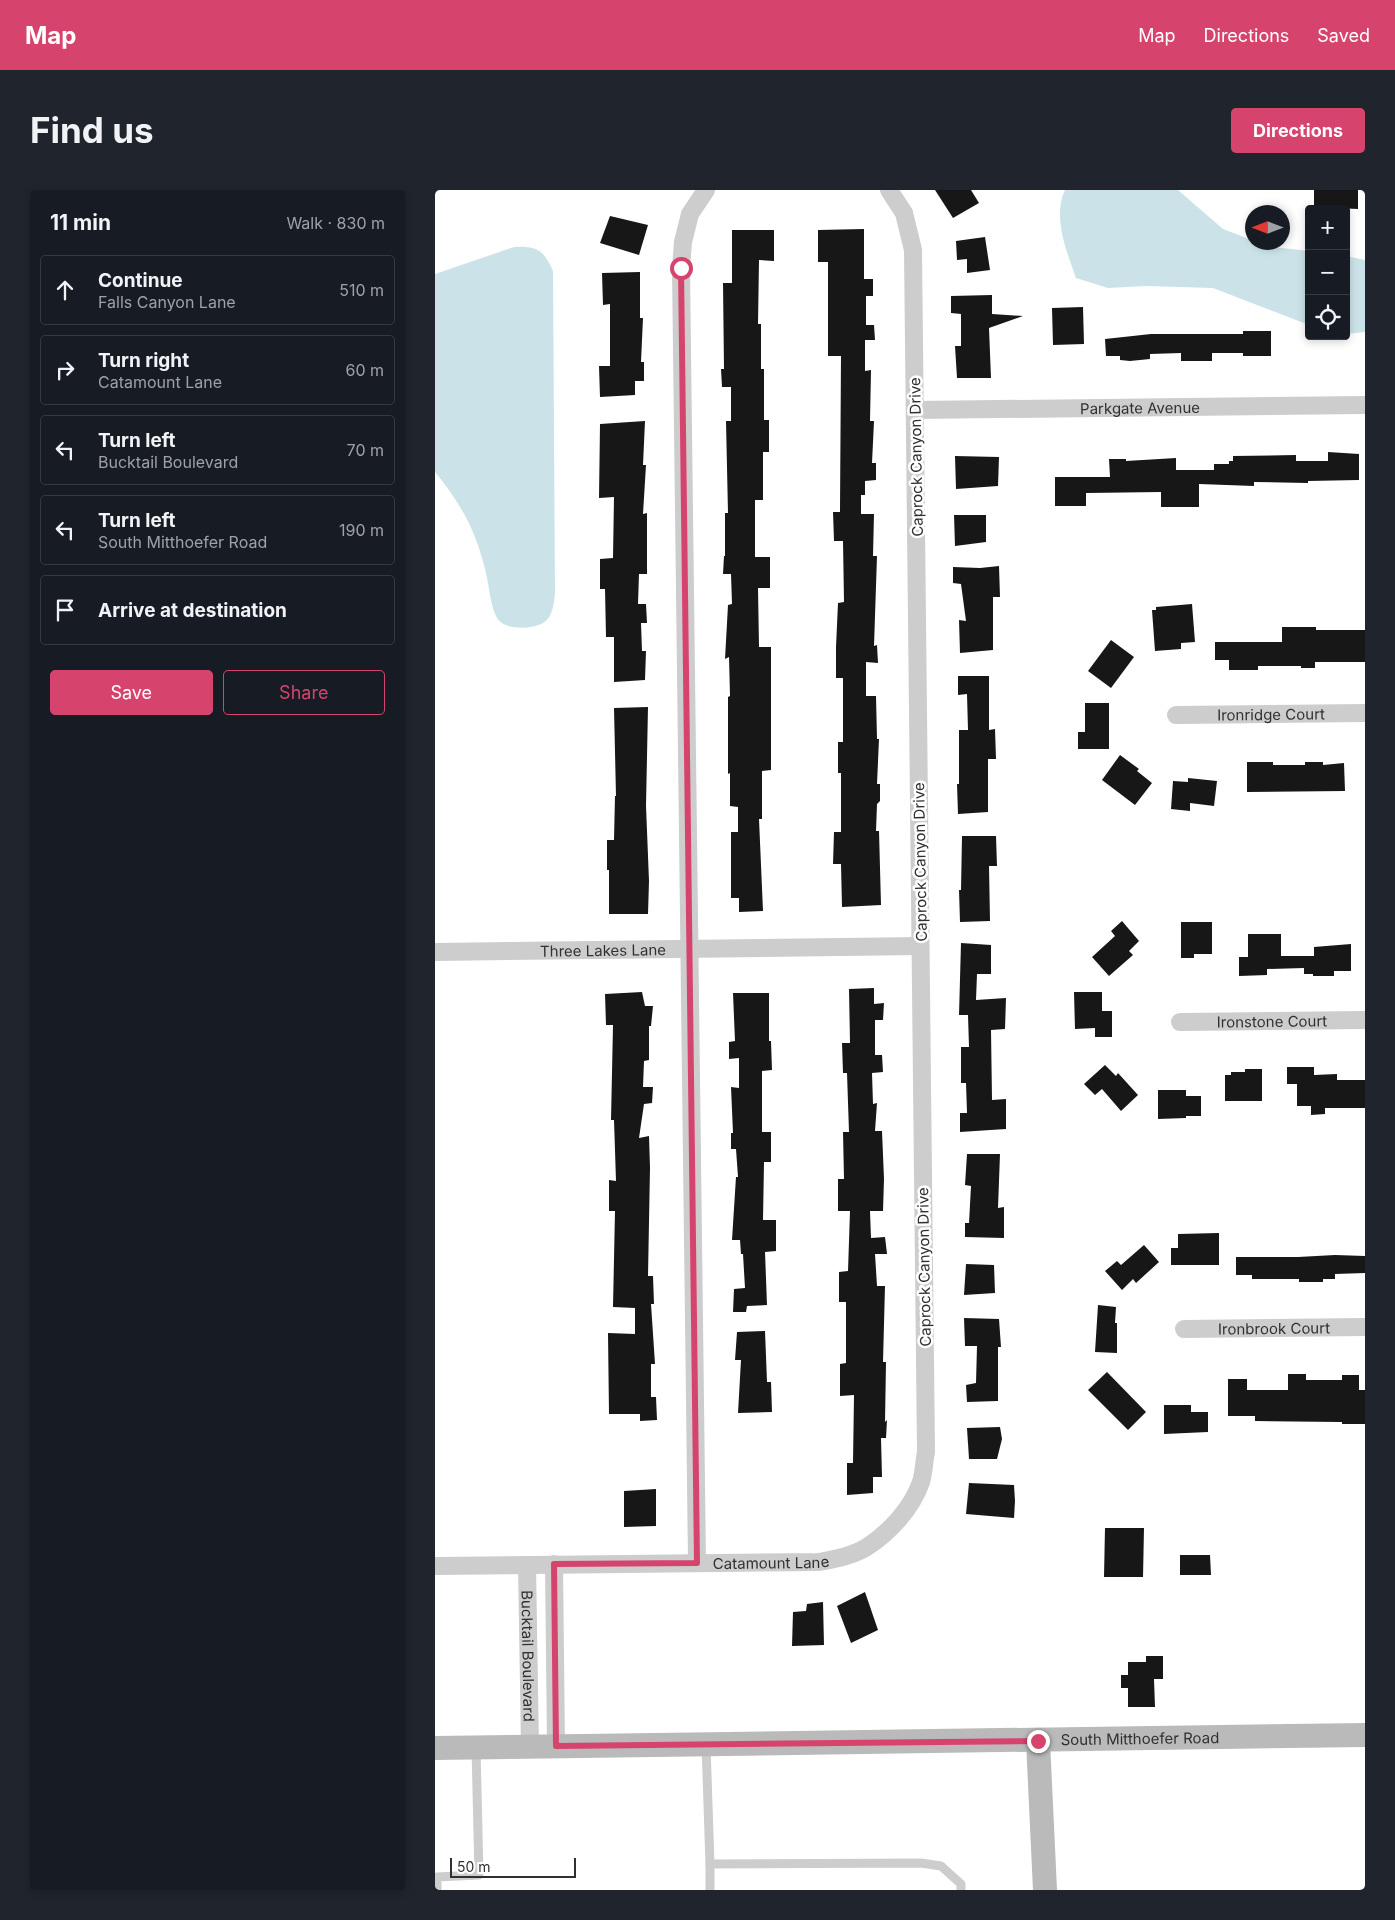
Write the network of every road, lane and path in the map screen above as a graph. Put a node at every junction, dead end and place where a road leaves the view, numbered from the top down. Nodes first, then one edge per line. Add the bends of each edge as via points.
1 (706, 190) edge
2 (889, 190) edge
3 (1365, 405) edge
4 (915, 410) junction
5 (1365, 713) edge
6 (1176, 715) dead end
7 (920, 946) junction
8 (689, 949) junction
9 (435, 952) edge
10 (1365, 1020) edge
11 (1180, 1022) dead end
12 (1365, 1327) edge
13 (1184, 1329) dead end
14 (889, 1530) joint
15 (697, 1563) junction
16 (554, 1564) junction
17 (527, 1565) junction
18 (435, 1566) edge
19 (1365, 1736) edge
20 (1038, 1741) junction
21 (706, 1744) junction
22 (556, 1746) junction
23 (476, 1747) junction
24 (530, 1747) junction
25 (435, 1748) edge
26 (710, 1864) junction
27 (437, 1890) edge
28 (710, 1890) edge
29 (961, 1890) edge
30 (1045, 1890) edge

1 - 8 street via 690,214 681,268
2 - 4 street, Caprock Canyon Drive via 904,212 913,250
3 - 4 street, Parkgate Avenue
4 - 7 street, Caprock Canyon Drive
5 - 6 street, Ironridge Court
7 - 8 street, Three Lakes Lane
7 - 14 street, Caprock Canyon Drive via 926,1452 921,1482 908,1507
8 - 9 street, Three Lakes Lane
8 - 15 street
10 - 11 street, Ironstone Court
12 - 13 street, Ironbrook Court
14 - 15 street, Catamount Lane via 866,1547 844,1557 819,1562
15 - 16 street, Catamount Lane
16 - 17 street, Catamount Lane
16 - 22 street, Bucktail Boulevard
17 - 18 street, Catamount Lane
17 - 24 street, Bucktail Boulevard
19 - 20 main road, South Mitthoefer Road
20 - 21 main road, South Mitthoefer Road
20 - 30 main road
21 - 22 main road, South Mitthoefer Road
21 - 26 lane
22 - 24 main road, South Mitthoefer Road
23 - 24 main road, South Mitthoefer Road
23 - 25 main road, South Mitthoefer Road
23 - 27 lane via 479,1875 437,1877
26 - 28 lane
26 - 29 lane via 921,1863 941,1866 961,1884

